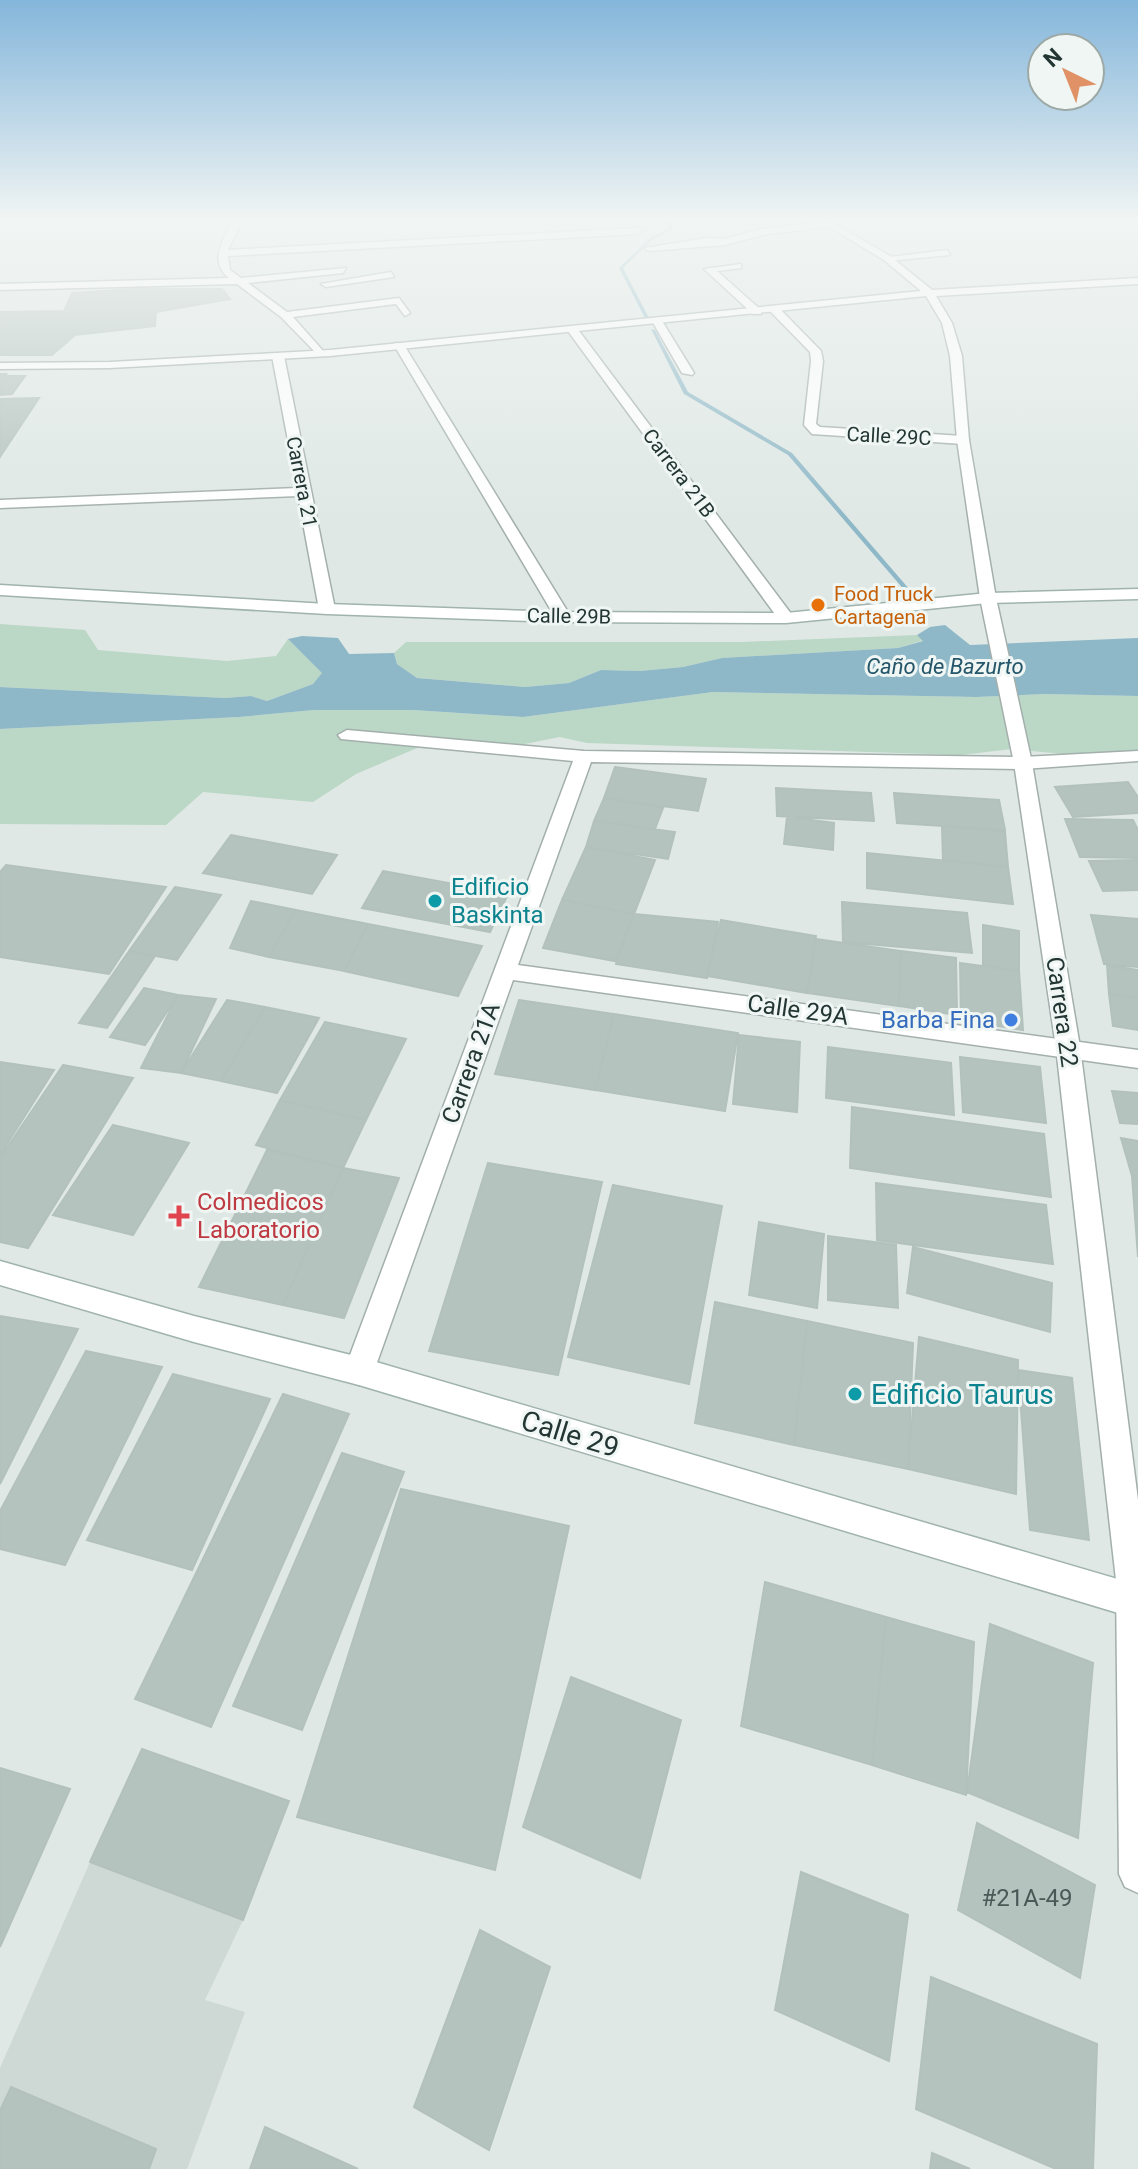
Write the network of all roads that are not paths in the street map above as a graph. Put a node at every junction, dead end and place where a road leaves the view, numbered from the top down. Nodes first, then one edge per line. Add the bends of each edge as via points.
1 (290, 320) edge
2 (666, 320) edge
3 (785, 320) edge
4 (945, 320) edge
5 (657, 321) junction
6 (572, 329) junction
7 (399, 345) junction
8 (318, 352) junction
9 (278, 356) junction
10 (0, 366) edge
11 (688, 373) dead end
12 (963, 440) junction
13 (304, 492) junction
14 (0, 504) edge
15 (0, 590) edge
16 (1138, 594) edge
17 (988, 598) junction
18 (327, 609) junction
19 (563, 617) junction
20 (786, 618) junction
21 (347, 735) dead end
22 (1021, 755) junction
23 (584, 756) junction
24 (1138, 756) edge
25 (504, 971) junction
26 (1068, 1047) junction
27 (1138, 1059) edge
28 (0, 1273) edge
29 (359, 1371) junction
30 (1136, 1601) edge
31 (1138, 1874) edge

1 - 8 street
2 - 5 street
3 - 12 street, Calle 29C via 815,351 810,425 816,431
4 - 12 street, Carrera 22 via 956,356
5 - 6 street
5 - 11 street
6 - 7 street
6 - 20 street, Carrera 21B
7 - 8 street
7 - 19 street
8 - 9 street
9 - 10 street
9 - 13 street, Carrera 21
12 - 17 street, Carrera 22
13 - 14 street
13 - 18 street, Carrera 21
15 - 18 street, Calle 29B
16 - 17 street, Calle 29B
17 - 20 street, Calle 29B
17 - 22 street, Carrera 22
18 - 19 street, Calle 29B
19 - 20 street, Calle 29B
21 - 23 street
22 - 23 street
22 - 24 street
22 - 26 street, Carrera 22
23 - 25 street, Carrera 21A
25 - 26 street, Calle 29A
25 - 29 street, Carrera 21A
26 - 27 street, Calle 29A
26 - 30 street, Carrera 22
28 - 29 street, Calle 29
29 - 30 street, Calle 29
30 - 31 street, Carrera 22

